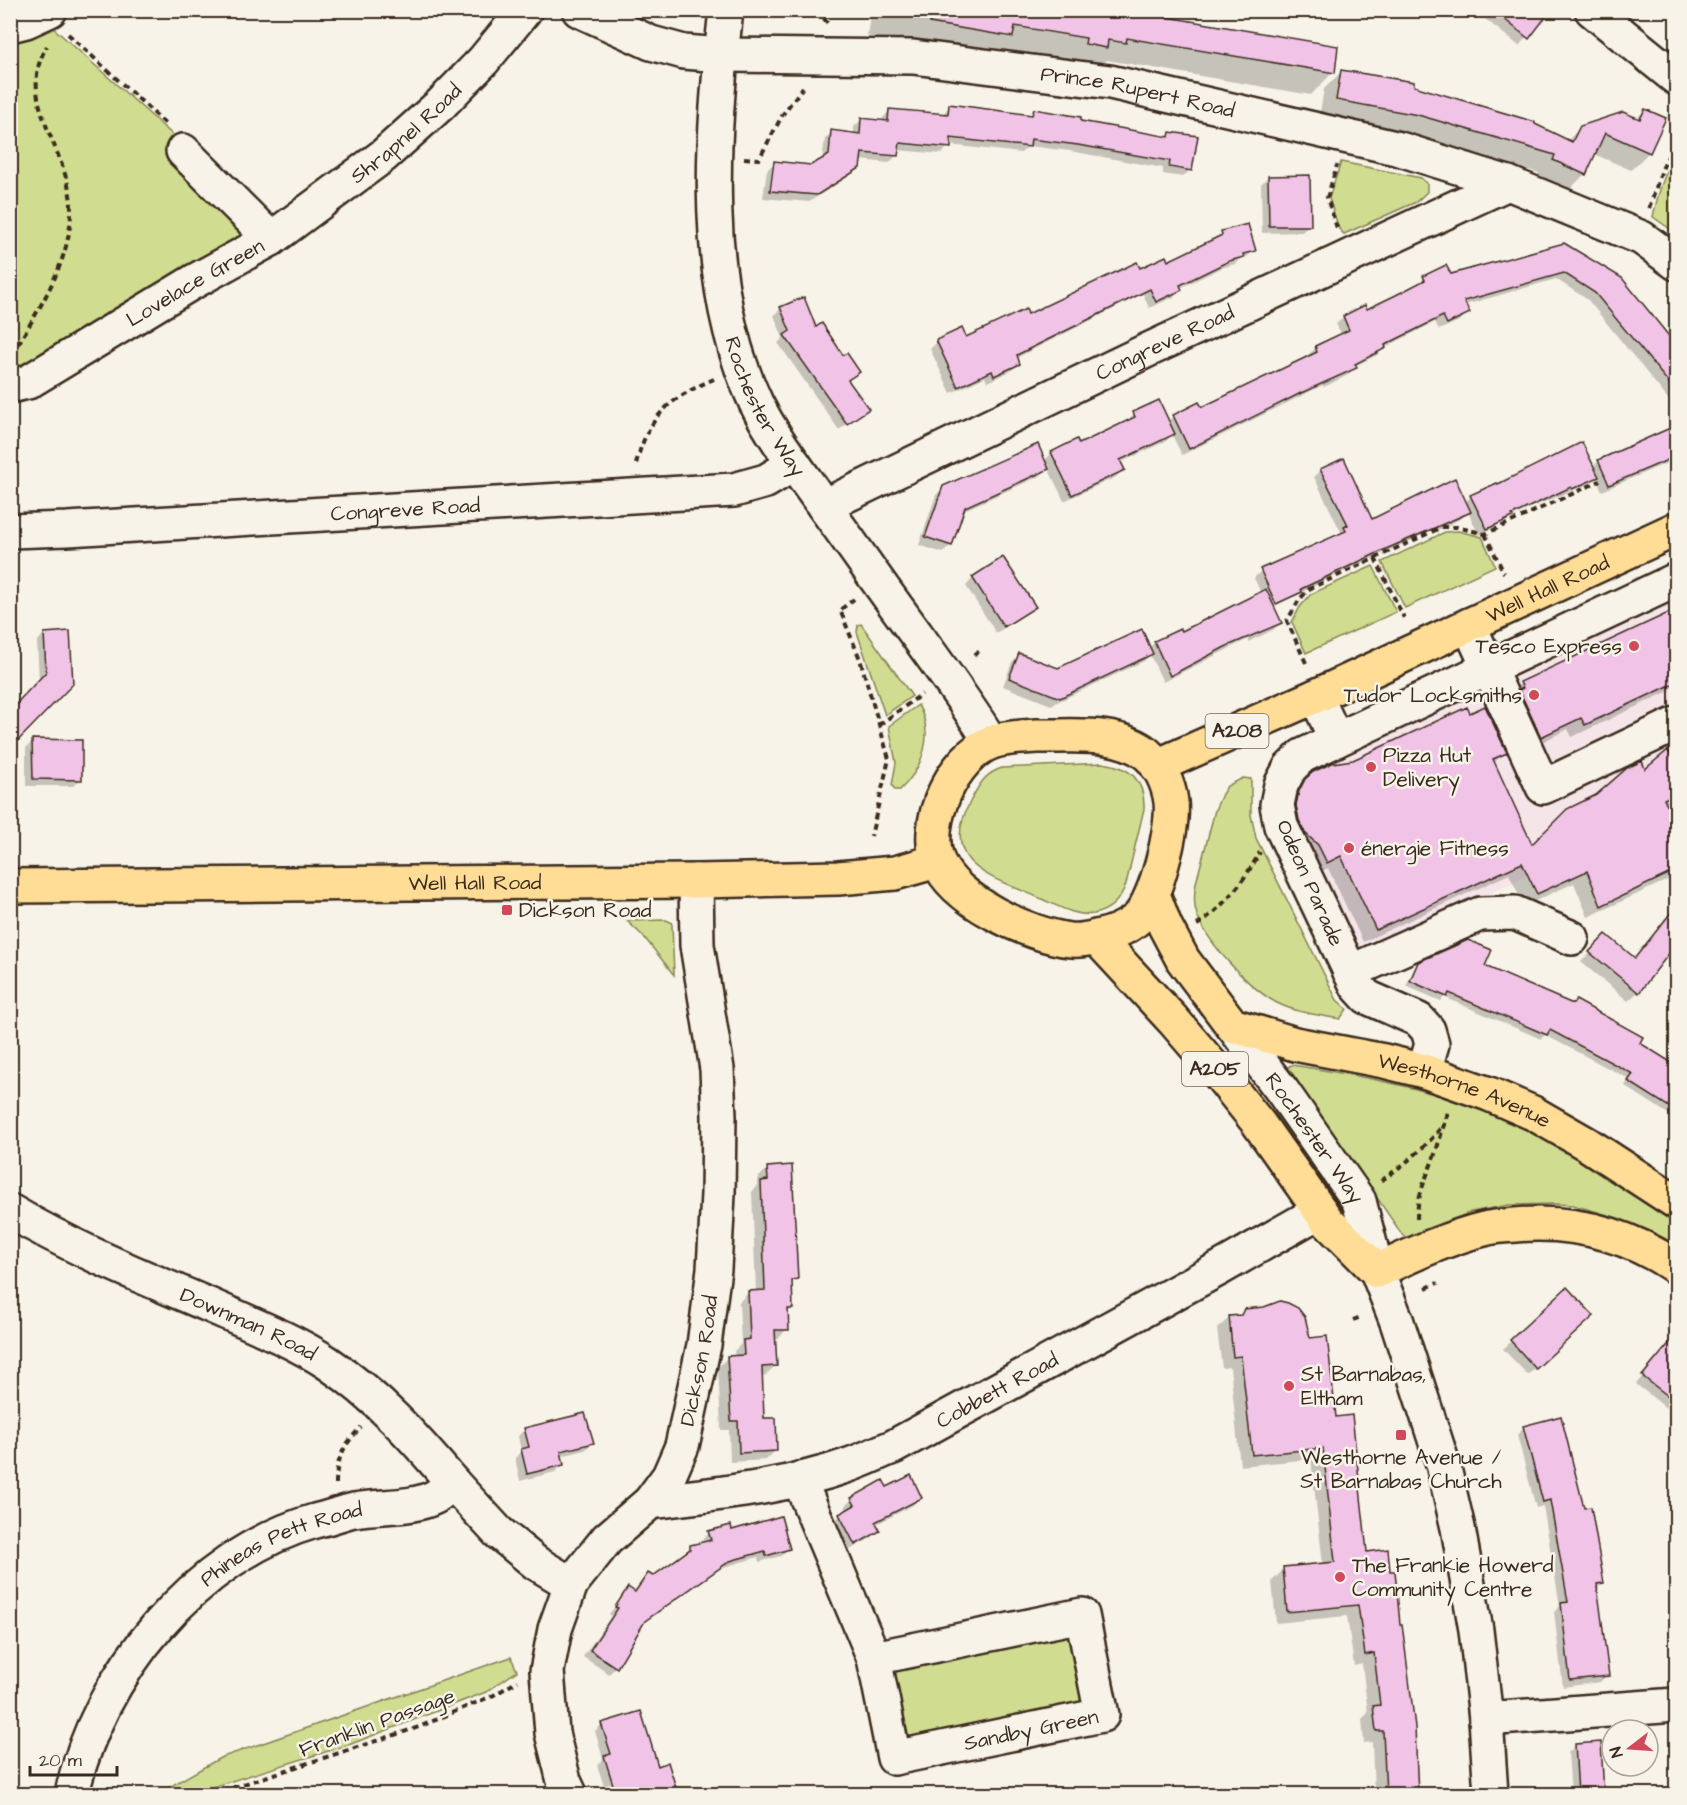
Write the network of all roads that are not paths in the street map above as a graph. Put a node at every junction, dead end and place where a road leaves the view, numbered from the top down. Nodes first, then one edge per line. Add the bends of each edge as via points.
1 (525, 10) edge
2 (579, 10) edge
3 (726, 10) edge
4 (1592, 10) edge
5 (48, 12) edge
6 (10, 24) edge
7 (721, 55) junction
8 (1677, 78) edge
9 (183, 152) road end
10 (1508, 183) junction
11 (271, 239) junction
12 (1677, 263) edge
13 (10, 386) edge
14 (794, 464) junction
15 (824, 506) junction
16 (1677, 529) edge
17 (10, 531) edge
18 (1677, 580) edge
19 (1469, 625) junction
20 (1490, 669) junction
21 (1316, 696) junction
22 (1677, 724) edge
23 (1336, 740) junction
24 (991, 742) junction
25 (1157, 766) junction
26 (938, 861) junction
27 (696, 881) junction
28 (10, 886) edge
29 (1153, 894) junction
30 (1096, 938) junction
31 (1572, 938) dead end
32 (1350, 972) junction
33 (1232, 1025) junction
34 (1424, 1071) junction
35 (1677, 1202) edge
36 (1320, 1211) junction
37 (10, 1212) edge
38 (1677, 1267) edge
39 (1377, 1271) junction
40 (799, 1479) junction
41 (453, 1483) junction
42 (650, 1502) junction
43 (571, 1584) junction
44 (874, 1658) junction
45 (1677, 1705) edge
46 (1486, 1719) junction
47 (72, 1794) edge
48 (570, 1794) edge
49 (1491, 1794) edge

1 - 11 street, Shrapnel Road via 483,61 417,126
2 - 7 street, Prince Rupert Road via 651,42 684,52
3 - 7 street, Rochester Way
4 - 8 street
5 - 6 street
7 - 10 street, Prince Rupert Road via 913,57 1110,82 1400,149
7 - 14 street, Rochester Way via 716,252 723,299 736,352 757,404
9 - 11 street, Lovelace Green
10 - 12 street, Prince Rupert Road via 1642,238
10 - 15 street, Congreve Road
11 - 13 street, Lovelace Green via 28,382
14 - 15 street, Rochester Way
14 - 17 street, Congreve Road via 766,481 734,490
15 - 24 street, Rochester Way via 964,698
16 - 19 main road, Well Hall Road / A208
18 - 20 street, Odeon Parade
19 - 20 street
19 - 21 main road, Well Hall Road / A208
20 - 22 street via 1543,787
20 - 23 street, Odeon Parade
21 - 23 street
21 - 25 main road, Well Hall Road / A208
23 - 32 street, Odeon Parade via 1302,756 1290,768 1277,805 1285,835
24 - 25 main road via 1036,736 1111,738 1147,754
24 - 26 main road via 961,764 950,780 936,817
25 - 29 main road via 1166,781 1171,822
26 - 27 main road, Well Hall Road via 871,876
26 - 30 main road via 950,881 965,895 1013,923 1071,940
27 - 28 main road, Well Hall Road
27 - 42 street, Dickson Road via 697,945 717,1081 714,1269 704,1345 682,1446 669,1476
29 - 30 main road via 1137,919 1119,931
29 - 33 main road, Rochester Way / A205 via 1183,960
30 - 36 main road, Rochester Way / A205 via 1215,1069
31 - 32 street via 1515,913 1480,914
32 - 34 street, Odeon Parade via 1367,997 1419,1020 1428,1030 1432,1044
33 - 34 main road, Westhorne Avenue / A205 via 1295,1044
33 - 39 street, Rochester Way via 1357,1197
34 - 35 main road, Westhorne Avenue / A205 via 1533,1113
36 - 39 main road, Rochester Way / A205
36 - 40 street, Cobbett Road via 893,1447
37 - 41 street, Downman Road via 84,1252 273,1332 327,1363 407,1429
38 - 39 main road via 1631,1241 1585,1227 1540,1223 1486,1228 1439,1243
39 - 46 street, Rochester Way via 1446,1475 1476,1630
40 - 42 street, Cobbett Road via 748,1490
40 - 44 street, Sandby Green
41 - 43 street via 498,1532 536,1563
41 - 47 street, Phineas Pett Road via 435,1497 355,1510 276,1535 209,1578 142,1644 114,1685 93,1730
42 - 43 street, Dickson Road via 607,1539
43 - 48 street, Dickson Road via 555,1629 547,1671 552,1733
44 - 44 street, Sandby Green via 1082,1615 1102,1715 894,1758
45 - 46 street
46 - 49 street, Rochester Way

